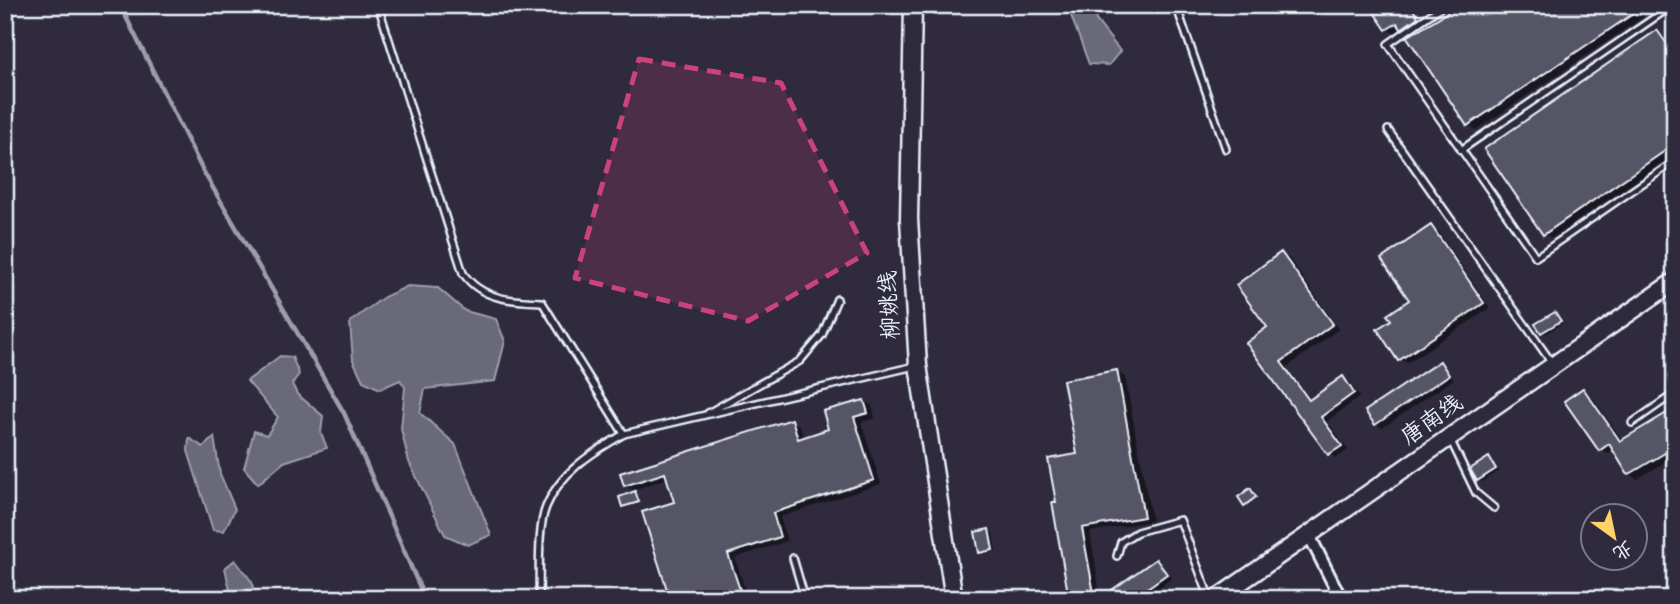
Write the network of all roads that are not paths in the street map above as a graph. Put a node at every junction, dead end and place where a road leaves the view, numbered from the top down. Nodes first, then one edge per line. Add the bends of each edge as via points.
1 (378, 5) edge
2 (913, 5) edge
3 (1176, 5) edge
4 (1444, 5) edge
5 (1669, 6) edge
6 (1675, 17) edge
7 (1388, 130) dead end
8 (1226, 149) dead end
9 (1461, 150) junction
10 (1675, 161) edge
11 (1675, 281) edge
12 (837, 299) dead end
13 (918, 365) junction
14 (1554, 365) junction
15 (1675, 393) edge
16 (702, 416) junction
17 (1632, 423) dead end
18 (624, 435) junction
19 (1450, 438) junction
20 (1494, 509) dead end
21 (1309, 535) junction
22 (1116, 556) dead end
23 (793, 558) dead end
24 (539, 599) edge
25 (805, 599) edge
26 (954, 599) edge
27 (1210, 599) edge
28 (1216, 599) edge
29 (1341, 599) edge

1 - 18 lane via 463,273 485,293 511,301 542,302
2 - 13 street, 柳姚线 via 909,219
3 - 8 lane
4 - 9 lane via 1388,44
5 - 6 lane
5 - 9 lane
7 - 14 lane
9 - 10 lane via 1536,257
11 - 14 street, 唐南线
12 - 16 lane via 822,335 800,361
13 - 16 lane
13 - 26 street, 柳姚线
14 - 19 street, 唐南线
15 - 17 lane
16 - 18 lane
18 - 24 lane via 589,453 562,481 545,508
19 - 20 lane via 1476,493
19 - 21 street, 唐南线
21 - 28 street, 唐南线
21 - 29 street
22 - 27 lane via 1121,542 1137,533 1180,520
23 - 25 lane

